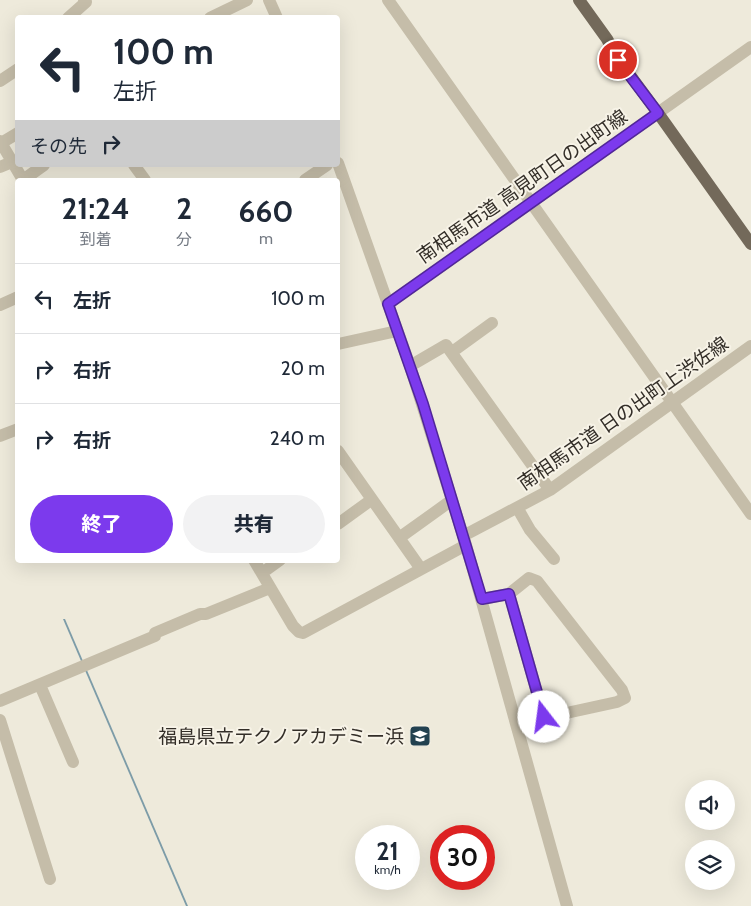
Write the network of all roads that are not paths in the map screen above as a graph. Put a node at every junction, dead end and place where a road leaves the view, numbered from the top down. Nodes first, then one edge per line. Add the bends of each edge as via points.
1 (84, 0) edge
2 (248, 0) edge
3 (268, 0) edge
4 (388, 0) edge
5 (579, 0) edge
6 (71, 15) edge
7 (216, 15) edge
8 (276, 15) edge
9 (751, 47) edge
10 (15, 71) edge
11 (0, 81) edge
12 (658, 113) junction
13 (15, 135) edge
14 (1, 142) edge
15 (12, 162) junction
16 (0, 167) edge
17 (15, 167) edge
18 (15, 167) edge
19 (41, 167) edge
20 (135, 167) edge
21 (324, 167) edge
22 (339, 167) edge
23 (22, 178) edge
24 (26, 178) edge
25 (144, 178) edge
26 (308, 178) edge
27 (531, 203) junction
28 (751, 244) edge
29 (15, 299) edge
30 (388, 304) junction
31 (0, 305) edge
32 (492, 323) dead end
33 (397, 331) junction
34 (340, 344) edge
35 (751, 346) edge
36 (452, 352) junction
37 (410, 366) junction
38 (672, 403) junction
39 (15, 430) edge
40 (0, 436) edge
41 (340, 454) edge
42 (550, 490) junction
43 (371, 500) junction
44 (452, 500) junction
45 (518, 508) junction
46 (751, 514) edge
47 (340, 523) edge
48 (399, 538) junction
49 (465, 540) junction
50 (554, 559) dead end
51 (256, 563) edge
52 (276, 563) edge
53 (422, 569) junction
54 (262, 573) junction
55 (270, 588) junction
56 (509, 594) junction
57 (482, 599) junction
58 (40, 684) junction
59 (0, 701) edge
60 (544, 717) junction
61 (0, 720) edge
62 (516, 724) junction
63 (72, 762) dead end
64 (50, 879) dead end
65 (567, 906) edge

1 - 6 street via 86,2
2 - 7 street
3 - 8 street
4 - 27 street
5 - 12 main road
9 - 12 street, 南相馬市道 高見町日の出町線
10 - 11 street
12 - 27 street, 南相馬市道 高見町日の出町線
12 - 28 main road
13 - 14 street
14 - 15 street
15 - 16 street
15 - 18 street
17 - 23 street
19 - 24 street
20 - 25 street
21 - 26 street
22 - 30 street
27 - 30 street, 南相馬市道 高見町日の出町線
27 - 38 street
29 - 31 street
30 - 33 street
32 - 36 street
33 - 34 street
33 - 37 street
35 - 38 street, 南相馬市道 日の出町上渋佐線
36 - 37 street via 446,345 442,346
36 - 42 street
37 - 44 street
38 - 42 street, 南相馬市道 日の出町上渋佐線
38 - 46 street
39 - 40 street
41 - 43 street
42 - 45 street, 南相馬市道 日の出町上渋佐線
43 - 47 street
43 - 48 street
44 - 48 street
44 - 49 street
45 - 49 street, 南相馬市道 日の出町上渋佐線
45 - 50 street via 530,530
48 - 53 street
49 - 53 street, 南相馬市道 日の出町上渋佐線
49 - 57 street
51 - 54 street, 南相馬市道 日の出町上渋佐線
52 - 54 street
53 - 55 street, 南相馬市道 日の出町上渋佐線 via 304,633 293,626
54 - 55 street, 南相馬市道 日の出町上渋佐線
55 - 58 street via 200,614
56 - 57 street
56 - 60 street
56 - 60 street via 529,578 537,581 625,698
57 - 62 street
58 - 59 street
58 - 63 street
60 - 62 street
61 - 64 street
62 - 65 street

